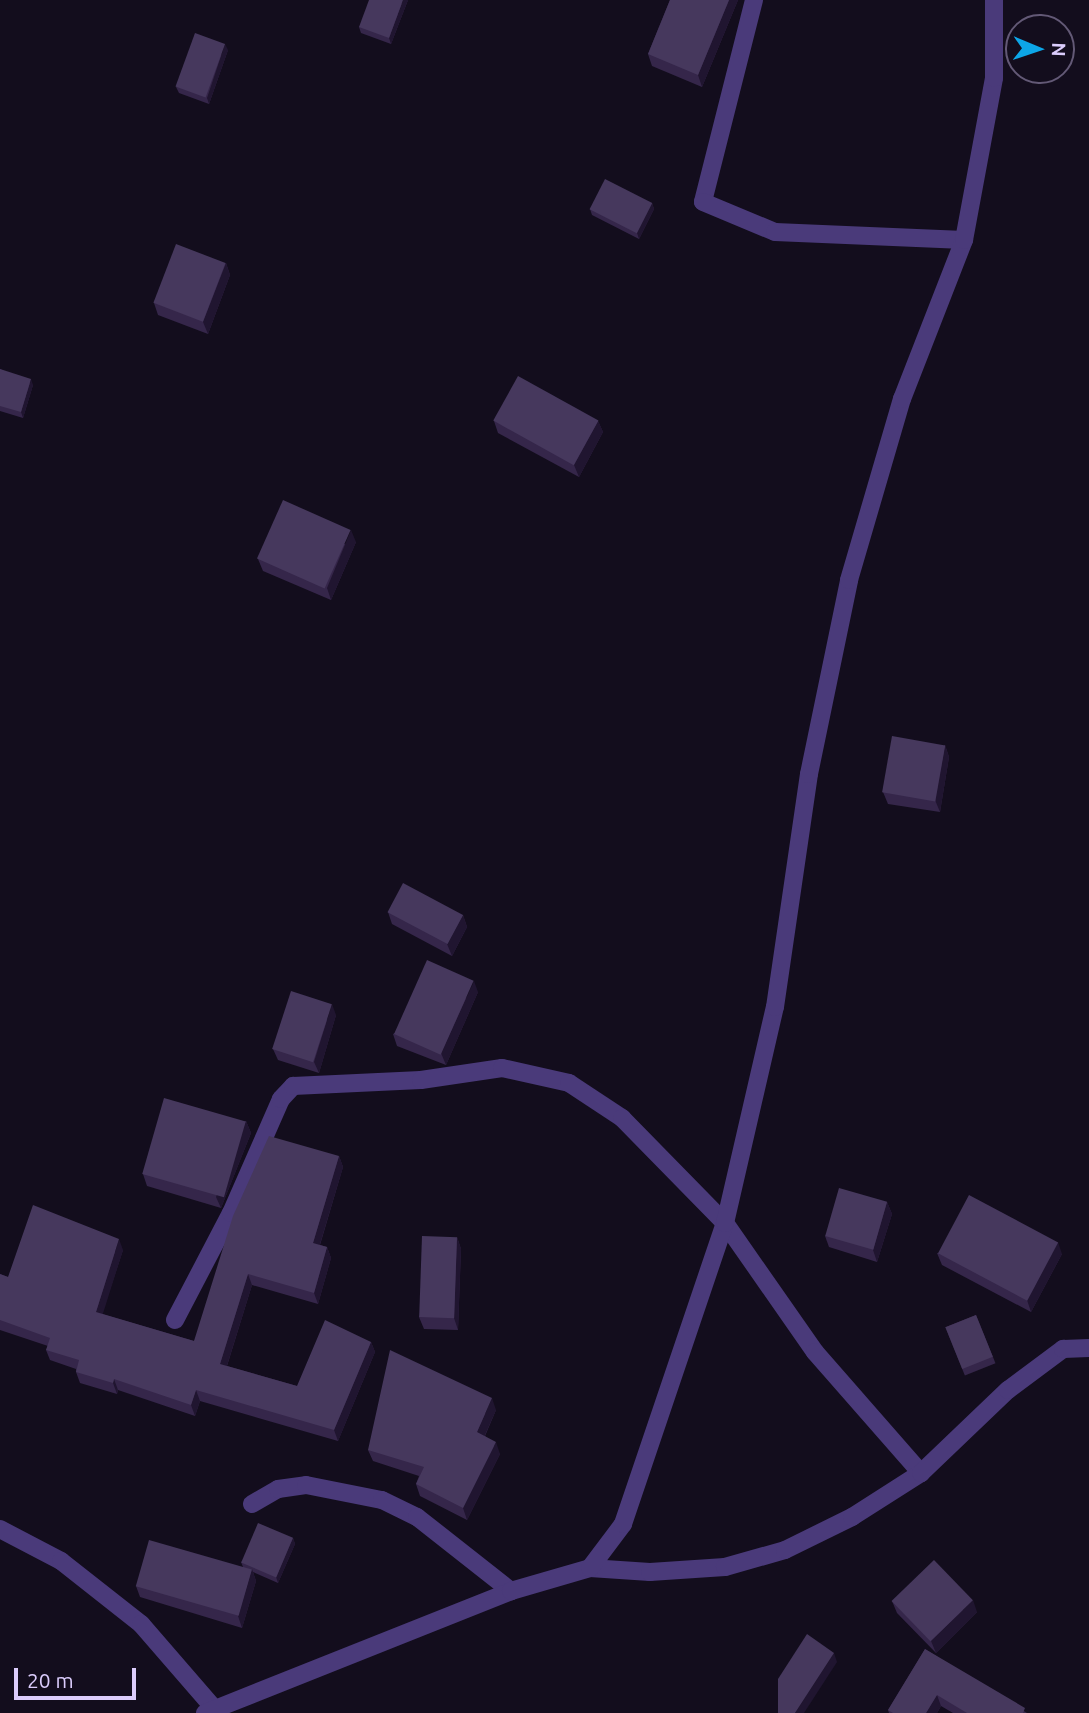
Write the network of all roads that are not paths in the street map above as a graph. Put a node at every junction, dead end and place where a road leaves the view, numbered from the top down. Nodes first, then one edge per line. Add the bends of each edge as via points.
1 (754, 0) edge
2 (995, 0) edge
3 (964, 240) junction
4 (725, 1223) junction
5 (174, 1320) dead end
6 (1089, 1348) edge
7 (921, 1473) junction
8 (252, 1504) dead end
9 (0, 1529) edge
10 (590, 1568) junction
11 (511, 1591) junction
12 (209, 1710) edge

1 - 3 street via 704,202 775,232
2 - 3 street via 994,78
3 - 4 street via 902,399 849,580 809,774 775,1007
4 - 5 street via 622,1118 569,1083 502,1068 421,1080 293,1086 281,1099 231,1213
4 - 7 street via 815,1352
4 - 10 street via 623,1524
6 - 7 street via 1063,1349 1008,1390
7 - 10 street via 852,1517 773,1553 712,1568 650,1572
8 - 11 street via 278,1489 306,1485 382,1500 417,1517
9 - 12 street via 61,1560 141,1624
10 - 11 street
11 - 12 street

